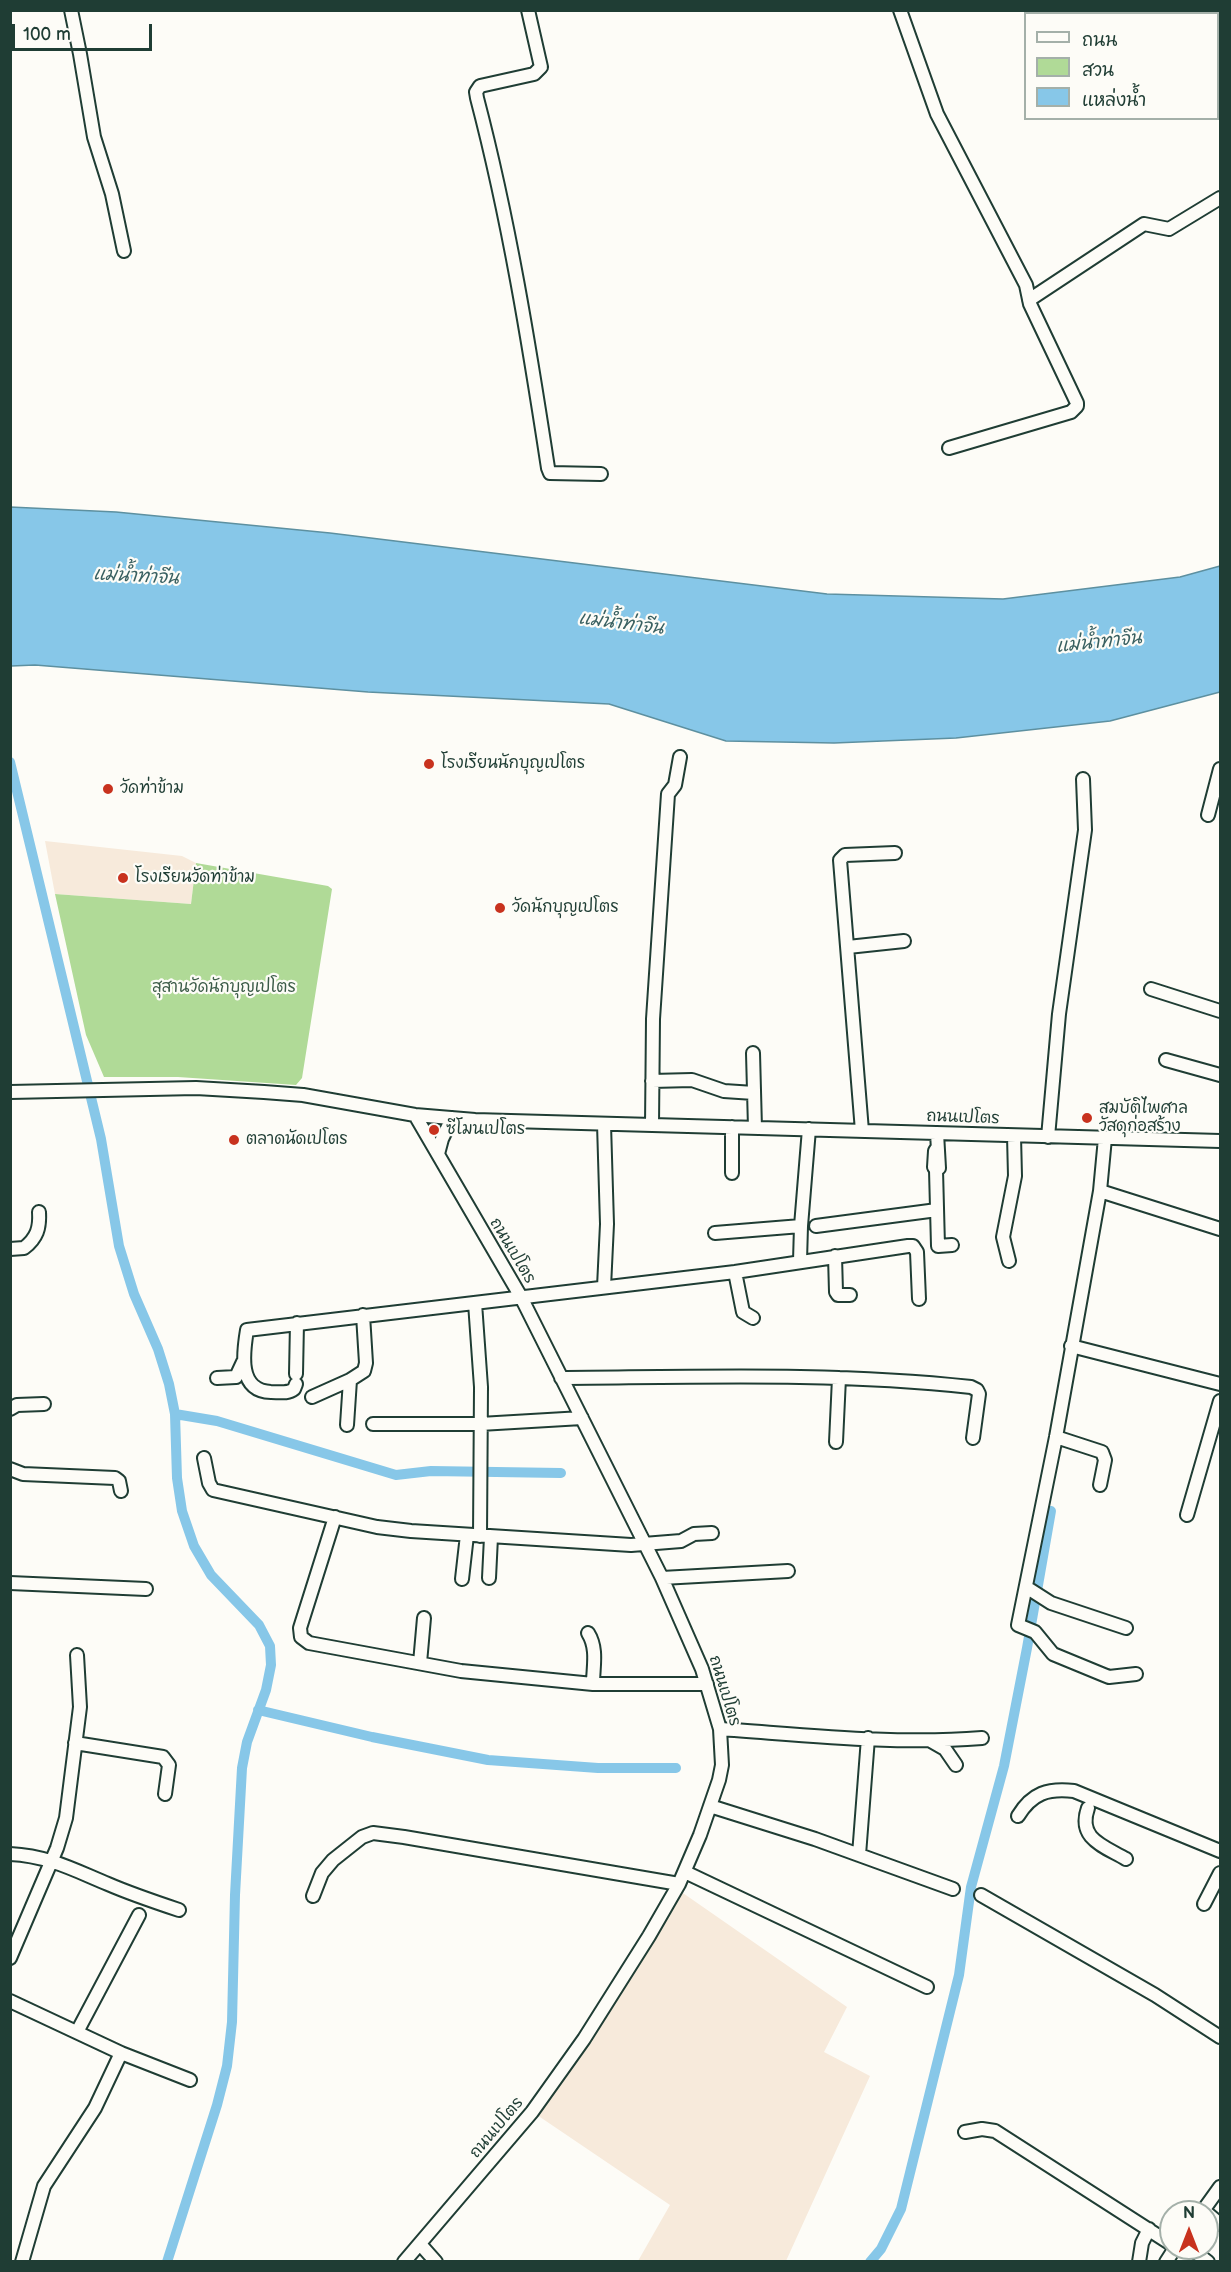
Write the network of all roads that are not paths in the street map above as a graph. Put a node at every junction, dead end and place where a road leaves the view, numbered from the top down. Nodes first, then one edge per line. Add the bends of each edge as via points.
1 (71, 10) edge
2 (528, 10) edge
3 (900, 10) edge
4 (1221, 198) edge
5 (124, 251) dead end
6 (1029, 300) junction
7 (950, 448) dead end
8 (601, 474) dead end
9 (680, 757) dead end
10 (1221, 769) edge
11 (1083, 779) dead end
12 (1208, 815) dead end
13 (895, 853) dead end
14 (904, 941) dead end
15 (848, 946) junction
16 (1151, 989) dead end
17 (1221, 1011) edge
18 (753, 1053) dead end
19 (1166, 1060) dead end
20 (1221, 1075) edge
21 (652, 1080) junction
22 (10, 1092) edge
23 (753, 1093) junction
24 (415, 1114) junction
25 (452, 1118) junction
26 (604, 1124) junction
27 (652, 1125) junction
28 (732, 1127) junction
29 (755, 1128) junction
30 (809, 1129) junction
31 (862, 1131) junction
32 (937, 1133) junction
33 (1014, 1136) junction
34 (1048, 1137) junction
35 (1105, 1138) junction
36 (1221, 1141) edge
37 (438, 1154) junction
38 (732, 1173) dead end
39 (1100, 1191) junction
40 (937, 1210) junction
41 (39, 1212) dead end
42 (801, 1227) junction
43 (816, 1227) dead end
44 (1221, 1229) edge
45 (715, 1233) dead end
46 (952, 1245) dead end
47 (10, 1249) edge
48 (835, 1256) junction
49 (800, 1261) junction
50 (1009, 1262) dead end
51 (735, 1272) junction
52 (604, 1287) junction
53 (850, 1295) dead end
54 (520, 1297) junction
55 (919, 1299) dead end
56 (475, 1303) junction
57 (363, 1316) junction
58 (753, 1318) dead end
59 (297, 1323) junction
60 (1071, 1346) junction
61 (243, 1362) junction
62 (217, 1378) dead end
63 (561, 1378) junction
64 (839, 1378) junction
65 (350, 1380) junction
66 (1221, 1384) edge
67 (312, 1397) dead end
68 (1221, 1401) edge
69 (44, 1404) dead end
70 (10, 1409) edge
71 (582, 1418) junction
72 (373, 1424) dead end
73 (480, 1424) junction
74 (347, 1425) dead end
75 (1216, 1434) edge
76 (1056, 1437) junction
77 (973, 1438) dead end
78 (836, 1442) dead end
79 (204, 1458) dead end
80 (10, 1469) edge
81 (1100, 1485) dead end
82 (121, 1491) dead end
83 (1187, 1515) dead end
84 (335, 1517) junction
85 (712, 1533) dead end
86 (467, 1535) junction
87 (486, 1537) junction
88 (644, 1544) junction
89 (788, 1571) dead end
90 (489, 1578) dead end
91 (662, 1578) junction
92 (462, 1579) dead end
93 (10, 1583) edge
94 (146, 1589) dead end
95 (1027, 1589) junction
96 (424, 1618) dead end
97 (1126, 1628) dead end
98 (588, 1634) dead end
99 (77, 1655) dead end
100 (420, 1663) junction
101 (1136, 1674) dead end
102 (592, 1684) junction
103 (707, 1684) junction
104 (720, 1729) junction
105 (868, 1738) junction
106 (982, 1738) dead end
107 (930, 1740) junction
108 (75, 1743) junction
109 (956, 1766) dead end
110 (165, 1794) dead end
111 (1091, 1803) junction
112 (710, 1806) junction
113 (1018, 1816) dead end
114 (1221, 1851) edge
115 (10, 1854) edge
116 (859, 1855) junction
117 (1126, 1859) dead end
118 (51, 1860) junction
119 (685, 1872) junction
120 (1221, 1873) edge
121 (679, 1884) junction
122 (953, 1889) dead end
123 (981, 1895) dead end
124 (313, 1896) dead end
125 (1204, 1904) dead end
126 (179, 1910) dead end
127 (139, 1915) dead end
128 (10, 1958) edge
129 (927, 1987) dead end
130 (10, 2001) edge
131 (77, 2032) junction
132 (1221, 2037) edge
133 (121, 2053) junction
134 (190, 2080) dead end
135 (965, 2132) dead end
136 (1221, 2187) edge
137 (1213, 2200) edge
138 (1149, 2229) junction
139 (1159, 2236) edge
140 (420, 2244) junction
141 (22, 2262) edge
142 (404, 2262) edge
143 (436, 2262) edge
144 (1139, 2262) edge

1 - 5 street via 94,137
2 - 8 street via 539,71 480,86 476,92 506,215 548,468 550,473
3 - 6 street via 937,114 1026,285
4 - 6 street via 1169,229 1144,224
6 - 7 street via 1077,406 1071,412
9 - 21 street via 675,785 668,794
10 - 12 street
11 - 34 street via 1085,830 1059,1014
13 - 15 street via 845,855 840,860
14 - 15 street
15 - 31 street
16 - 17 street
18 - 23 street
19 - 20 street
21 - 23 street via 692,1080 724,1090
21 - 27 street
22 - 24 street via 196,1088 295,1094
23 - 29 street
24 - 25 street, ถนนเปโตร
24 - 37 street, ถนนเปโตร
25 - 26 street, ถนนเปโตร
25 - 37 street
26 - 27 street, ถนนเปโตร
26 - 52 street
27 - 28 street, ถนนเปโตร
28 - 29 street, ถนนเปโตร
28 - 38 street
29 - 30 street, ถนนเปโตร
30 - 31 street, ถนนเปโตร
30 - 42 street
31 - 32 street, ถนนเปโตร
32 - 33 street, ถนนเปโตร
32 - 40 street
33 - 34 street, ถนนเปโตร
33 - 50 street via 1015,1176 1003,1237
34 - 35 street, ถนนเปโตร
35 - 36 street, ถนนเปโตร
35 - 39 street
37 - 54 street, ถนนเปโตร
39 - 44 street
39 - 60 street
40 - 43 street
40 - 46 street via 938,1246
41 - 47 street via 37,1235 24,1248
42 - 45 street
42 - 49 street
48 - 49 street
48 - 53 street via 836,1292
48 - 55 street via 913,1246 917,1252
49 - 51 street
51 - 52 street
51 - 58 street via 743,1312
52 - 54 street
54 - 56 street
54 - 63 street, ถนนเปโตร
56 - 57 street
56 - 73 street
57 - 59 street
57 - 65 street via 366,1363 361,1375
59 - 61 street via 247,1330
59 - 61 street via 296,1379 289,1393 262,1391 250,1384
60 - 66 street
60 - 76 street
61 - 62 street via 236,1377
63 - 64 street
63 - 71 street, ถนนเปโตร
64 - 77 street via 971,1387 977,1390 979,1404
64 - 78 street
65 - 67 street
65 - 74 street
68 - 75 street
69 - 70 street
71 - 73 street
71 - 88 street, ถนนเปโตร
72 - 73 street
73 - 87 street
75 - 83 street
76 - 81 street via 1102,1452 1105,1460
76 - 95 street
79 - 84 street via 213,1490
80 - 82 street via 22,1474 115,1478
84 - 86 street via 377,1527
84 - 100 street via 300,1628 301,1637 309,1643
85 - 88 street
86 - 87 street
86 - 92 street
87 - 88 street
87 - 90 street
88 - 91 street, ถนนเปโตร
89 - 91 street
91 - 103 street, ถนนเปโตร
93 - 94 street
95 - 97 street via 1041,1598
95 - 101 street via 1018,1625 1029,1630 1053,1654 1109,1677
96 - 100 street
98 - 102 street via 594,1642
99 - 108 street via 80,1707
100 - 102 street
102 - 103 street
103 - 104 street, ถนนเปโตร
104 - 105 street
104 - 112 street, ถนนเปโตร via 722,1765
105 - 107 street
105 - 116 street
106 - 107 street
107 - 109 street via 945,1749
108 - 110 street via 163,1757 169,1765
108 - 118 street via 66,1818
111 - 113 street via 1074,1791 1050,1791 1026,1802
111 - 114 street
111 - 117 street via 1085,1827 1089,1835
112 - 116 street
112 - 119 street, ถนนเปโตร
115 - 118 street
116 - 122 street
118 - 126 street
118 - 128 street
119 - 121 street, ถนนเปโตร
119 - 129 street
120 - 125 street
121 - 124 street via 373,1833 333,1860 322,1873
121 - 140 street, ถนนเปโตร via 562,2072
123 - 132 street
127 - 131 street
130 - 131 street
131 - 133 street
133 - 134 street
133 - 141 street via 95,2108 44,2186
135 - 138 street via 995,2130
136 - 137 street
138 - 139 street
138 - 144 street
140 - 142 street, ถนนเปโตร
140 - 143 street

